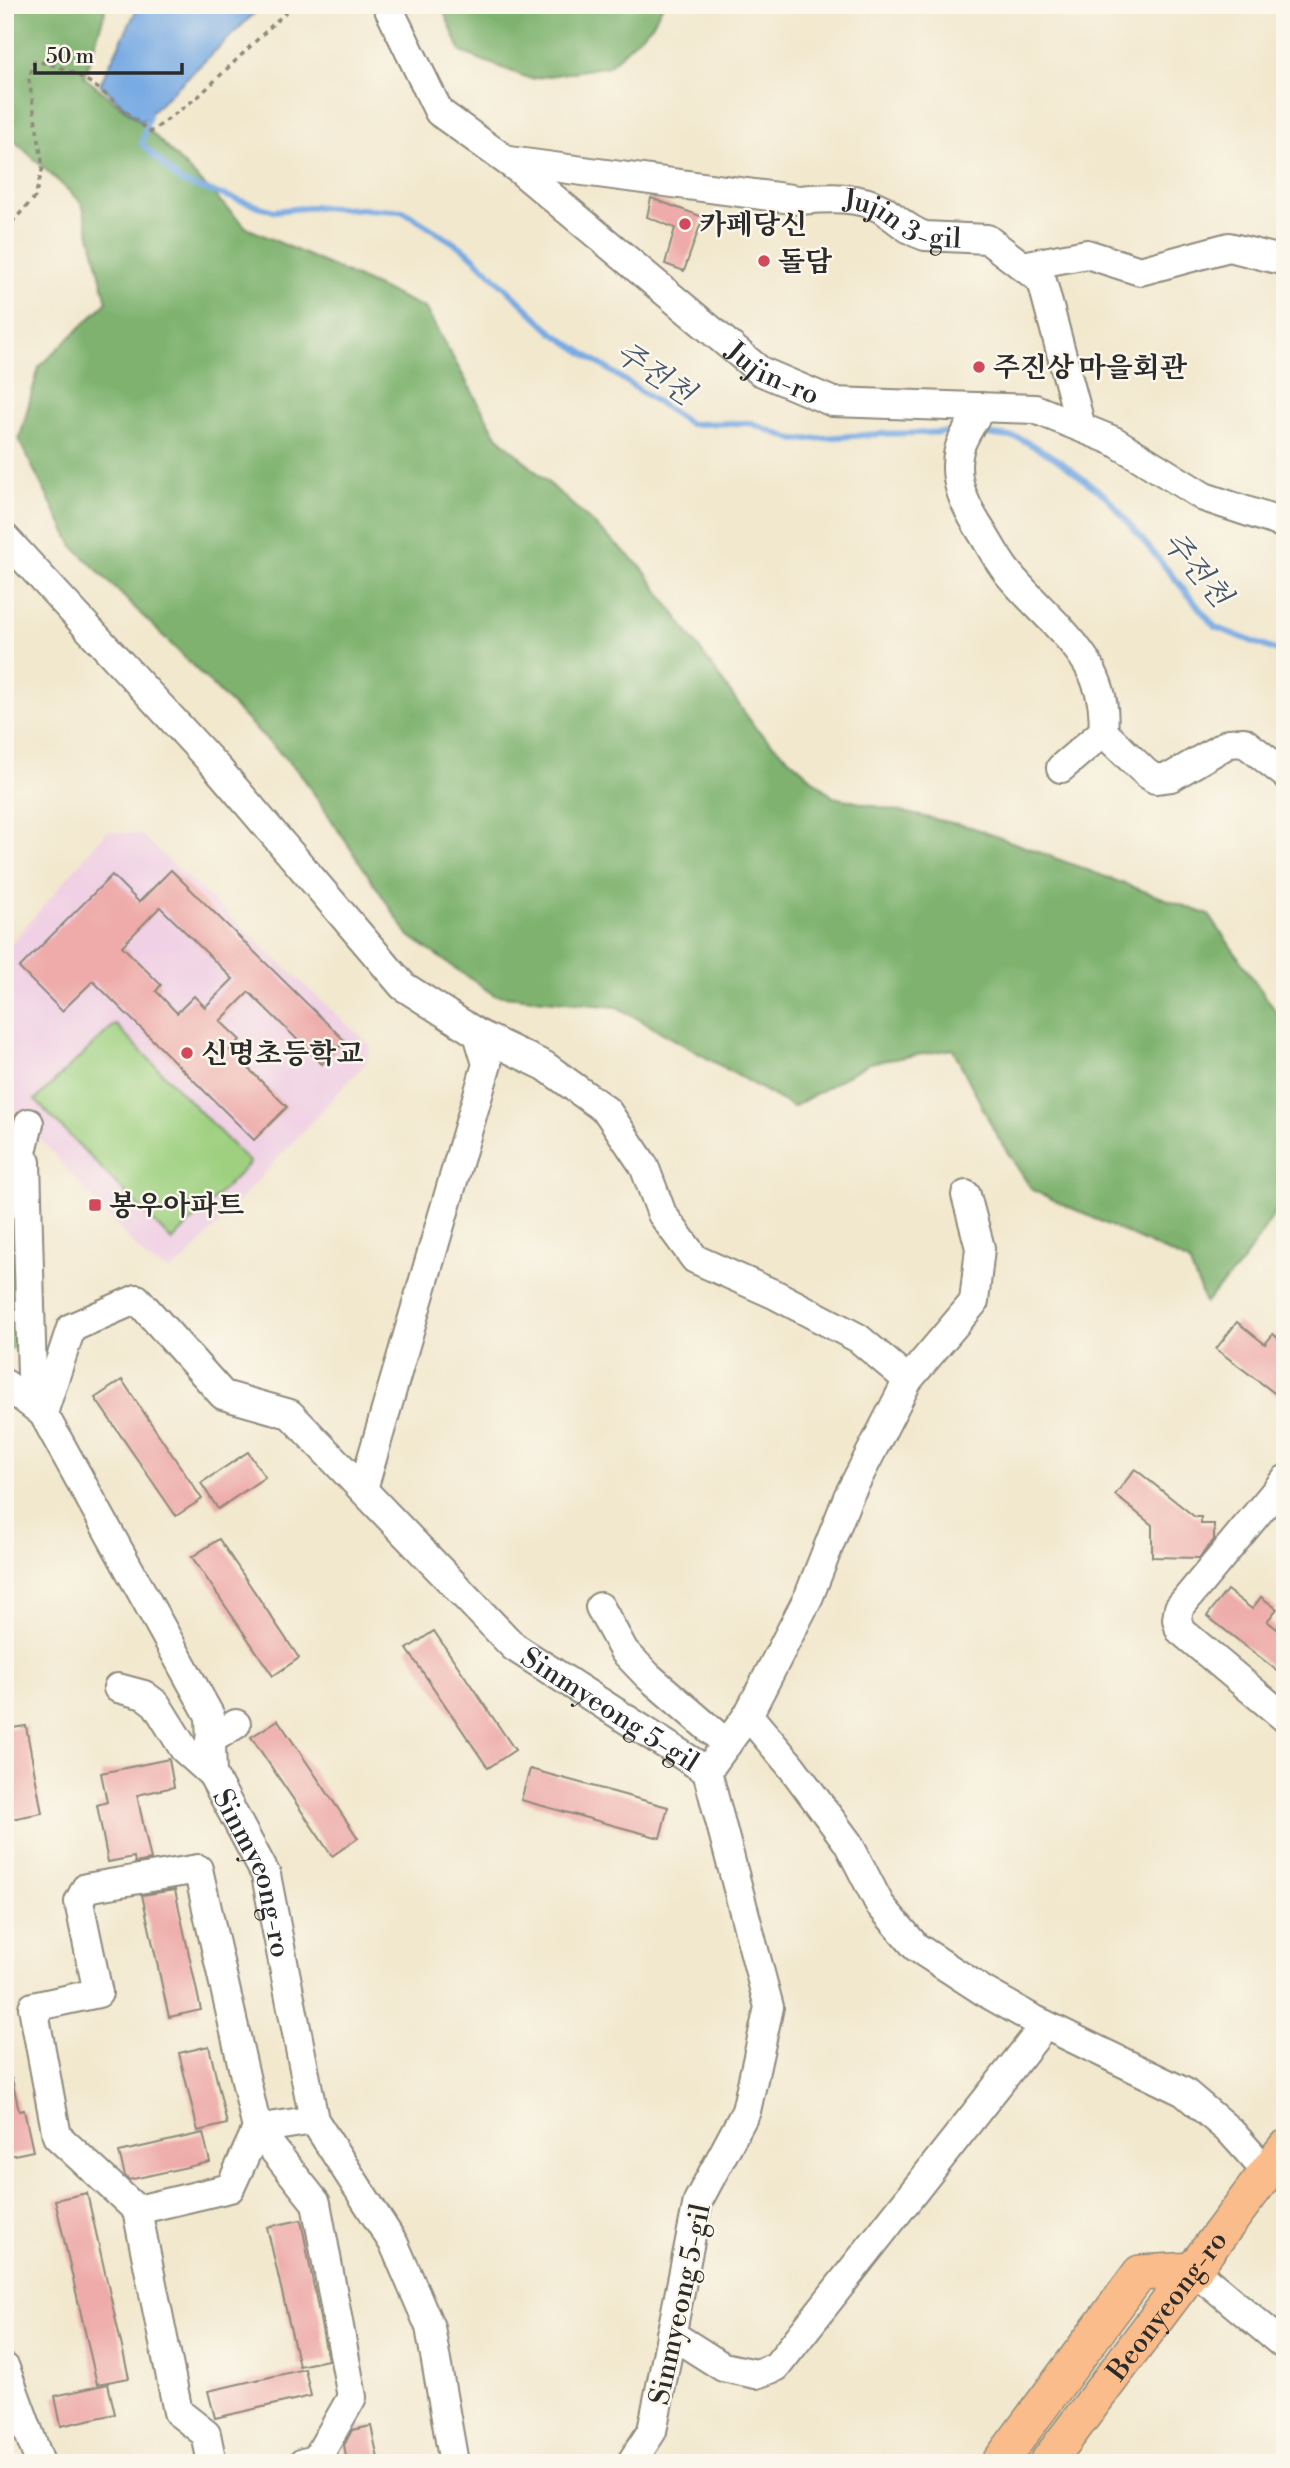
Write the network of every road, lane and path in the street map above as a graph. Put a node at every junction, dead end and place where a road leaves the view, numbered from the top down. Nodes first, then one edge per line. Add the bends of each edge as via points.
1 (293, 5) edge
2 (387, 5) edge
3 (513, 166) junction
4 (5, 230) edge
5 (1285, 261) edge
6 (1022, 266) junction
7 (977, 414) junction
8 (1081, 427) junction
9 (1285, 524) edge
10 (5, 538) edge
11 (1103, 732) junction
12 (1061, 768) dead end
13 (1285, 774) edge
14 (478, 1034) junction
15 (19, 1139) edge
16 (966, 1195) dead end
17 (908, 1380) junction
18 (5, 1384) edge
19 (43, 1413) junction
20 (1285, 1480) edge
21 (363, 1489) junction
22 (600, 1607) dead end
23 (118, 1688) dead end
24 (748, 1715) junction
25 (1285, 1718) edge
26 (236, 1724) dead end
27 (210, 1740) junction
28 (727, 1744) junction
29 (707, 1771) junction
30 (212, 1774) junction
31 (1045, 2025) junction
32 (314, 2120) junction
33 (257, 2129) junction
34 (1276, 2160) edge
35 (137, 2210) junction
36 (1194, 2270) junction
37 (671, 2334) junction
38 (1285, 2346) edge
39 (5, 2368) edge
40 (1062, 2378) junction
41 (1094, 2400) junction
42 (40, 2463) edge
43 (212, 2463) edge
44 (303, 2463) edge
45 (454, 2463) edge
46 (631, 2463) edge
47 (999, 2463) edge
48 (1047, 2463) edge

1 - 4 path via 200,95 151,132 84,77 34,61 29,80 43,167 35,197
2 - 3 street, Jujin-ro via 439,112
3 - 6 street, Jujin 3-gil via 799,200 836,197 879,208 917,234 987,239
3 - 7 street, Jujin-ro via 760,371 833,402
5 - 6 street via 1229,247 1140,271 1087,254
6 - 8 street, Jujin 3-gil via 1042,281
7 - 8 street, Jujin-ro via 1035,409
7 - 11 street via 961,445 957,472 964,503 1006,571 1092,670 1103,695
8 - 9 street, Jujin-ro via 1114,441 1204,497
10 - 14 street via 219,771 403,986
11 - 12 street
11 - 13 street via 1155,779 1171,777 1229,743 1244,743
14 - 17 street via 545,1066 607,1111 644,1166 662,1214 695,1259 858,1338
14 - 21 street via 487,1064
15 - 19 street, Sinmyeong-ro via 26,1162 32,1377
16 - 17 street via 980,1248 974,1302
17 - 24 street via 848,1497 809,1596
18 - 19 street
19 - 21 street, Sinmyeong 5-gil via 71,1328 137,1299 223,1395 290,1414
19 - 27 street, Sinmyeong-ro via 209,1716
20 - 25 street via 1179,1608 1177,1619 1181,1630
21 - 29 street, Sinmyeong 5-gil via 514,1647
22 - 28 street via 624,1651
23 - 30 street via 144,1695 156,1704 184,1749
24 - 28 street
24 - 31 street via 848,1843 880,1905 916,1947
26 - 27 street
27 - 30 street, Sinmyeong-ro
28 - 29 street
29 - 37 street, Sinmyeong 5-gil via 769,2007 746,2111 698,2201
30 - 32 street, Sinmyeong-ro via 266,1875
31 - 34 street via 1184,2092 1231,2132
31 - 37 street via 776,2367 756,2374 723,2367
32 - 33 street
32 - 45 street, Sinmyeong-ro via 394,2244 430,2327
33 - 35 street via 230,2188
33 - 35 street via 198,1869 86,1888 79,1902 98,1993 33,2007 57,2136
33 - 44 street via 316,2203 352,2396 316,2460
34 - 36 main road, Beonyeong-ro
35 - 43 street via 178,2412 206,2434
36 - 38 street
36 - 40 main road via 1140,2273
36 - 41 main road, Beonyeong-ro
37 - 46 street, Sinmyeong 5-gil via 652,2431
39 - 42 street
40 - 41 main road via 1079,2368 1094,2372 1099,2378
40 - 47 main road
41 - 48 main road, Beonyeong-ro

